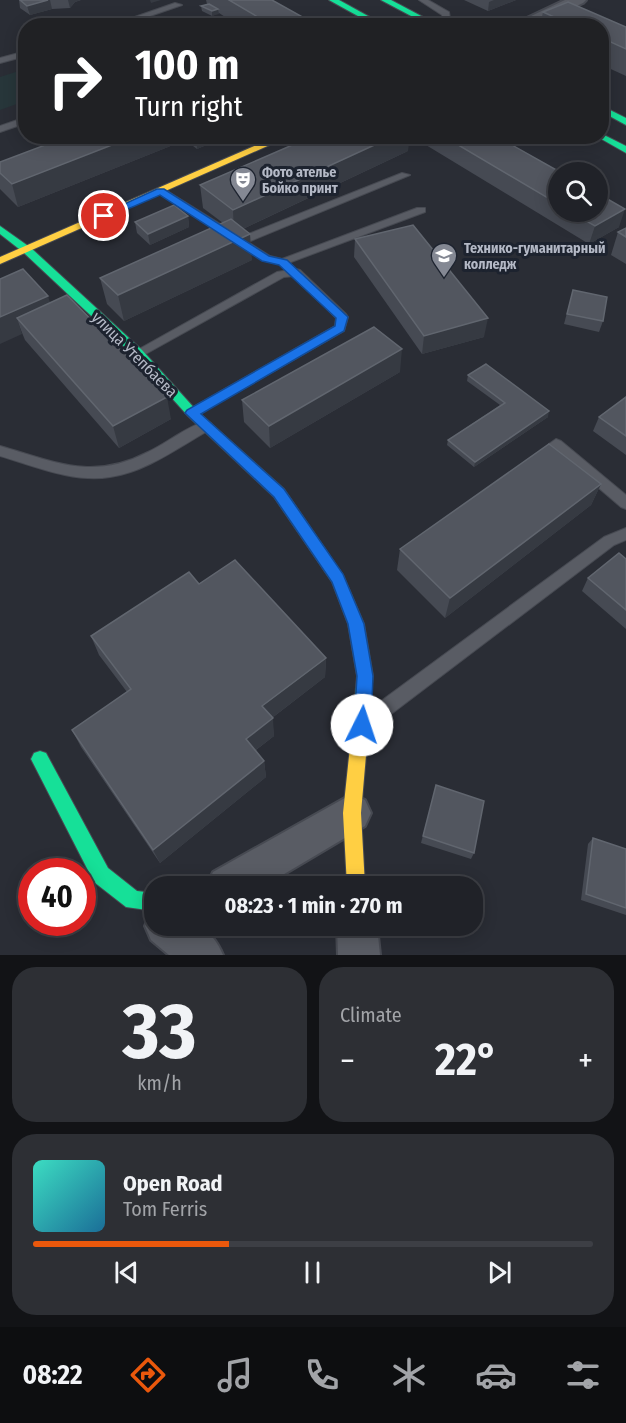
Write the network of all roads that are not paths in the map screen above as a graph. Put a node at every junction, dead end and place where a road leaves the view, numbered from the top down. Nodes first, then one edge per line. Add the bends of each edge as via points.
1 (333, 0) edge
2 (385, 0) edge
3 (423, 0) edge
4 (578, 0) edge
5 (178, 5) dead end
6 (137, 18) edge
7 (368, 18) edge
8 (421, 18) edge
9 (446, 18) edge
10 (544, 18) edge
11 (18, 55) edge
12 (0, 61) edge
13 (609, 113) edge
14 (626, 122) edge
15 (18, 123) edge
16 (0, 129) edge
17 (609, 141) edge
18 (268, 144) edge
19 (626, 150) edge
20 (405, 175) dead end
21 (161, 191) junction
22 (421, 210) dead end
23 (0, 229) edge
24 (239, 242) junction
25 (27, 250) junction
26 (0, 261) edge
27 (283, 262) junction
28 (296, 272) junction
29 (138, 353) junction
30 (192, 413) junction
31 (206, 426) junction
32 (556, 444) dead end
33 (0, 451) edge
34 (626, 503) edge
35 (626, 534) edge
36 (362, 725) junction
37 (40, 759) dead end
38 (352, 813) junction
39 (244, 876) edge
40 (355, 876) edge
41 (144, 904) edge
42 (178, 936) edge
43 (357, 936) edge
44 (202, 955) edge
45 (358, 955) edge

1 - 7 street
2 - 8 street
3 - 9 lane
4 - 10 street
5 - 6 lane
11 - 12 lane
13 - 14 street
15 - 16 lane
17 - 19 street
18 - 21 street
20 - 24 lane
21 - 24 lane
21 - 25 street
22 - 27 lane
23 - 25 street, улица Утепбаева
24 - 27 lane via 266,258
25 - 26 street
25 - 29 street, улица Утепбаева
27 - 28 lane
28 - 29 lane via 265,281
28 - 30 lane via 342,317 340,328
29 - 30 street, улица Утепбаева
30 - 31 street, улица Утепбаева
31 - 33 lane via 122,470 85,473
31 - 36 street, улица Утепбаева via 279,493 338,579 356,624 365,676
32 - 34 lane
35 - 36 lane via 609,541
36 - 38 street, улица Утепбаева
37 - 41 street via 100,875
38 - 39 street
38 - 40 street, улица Утепбаева
42 - 44 street
43 - 45 street

